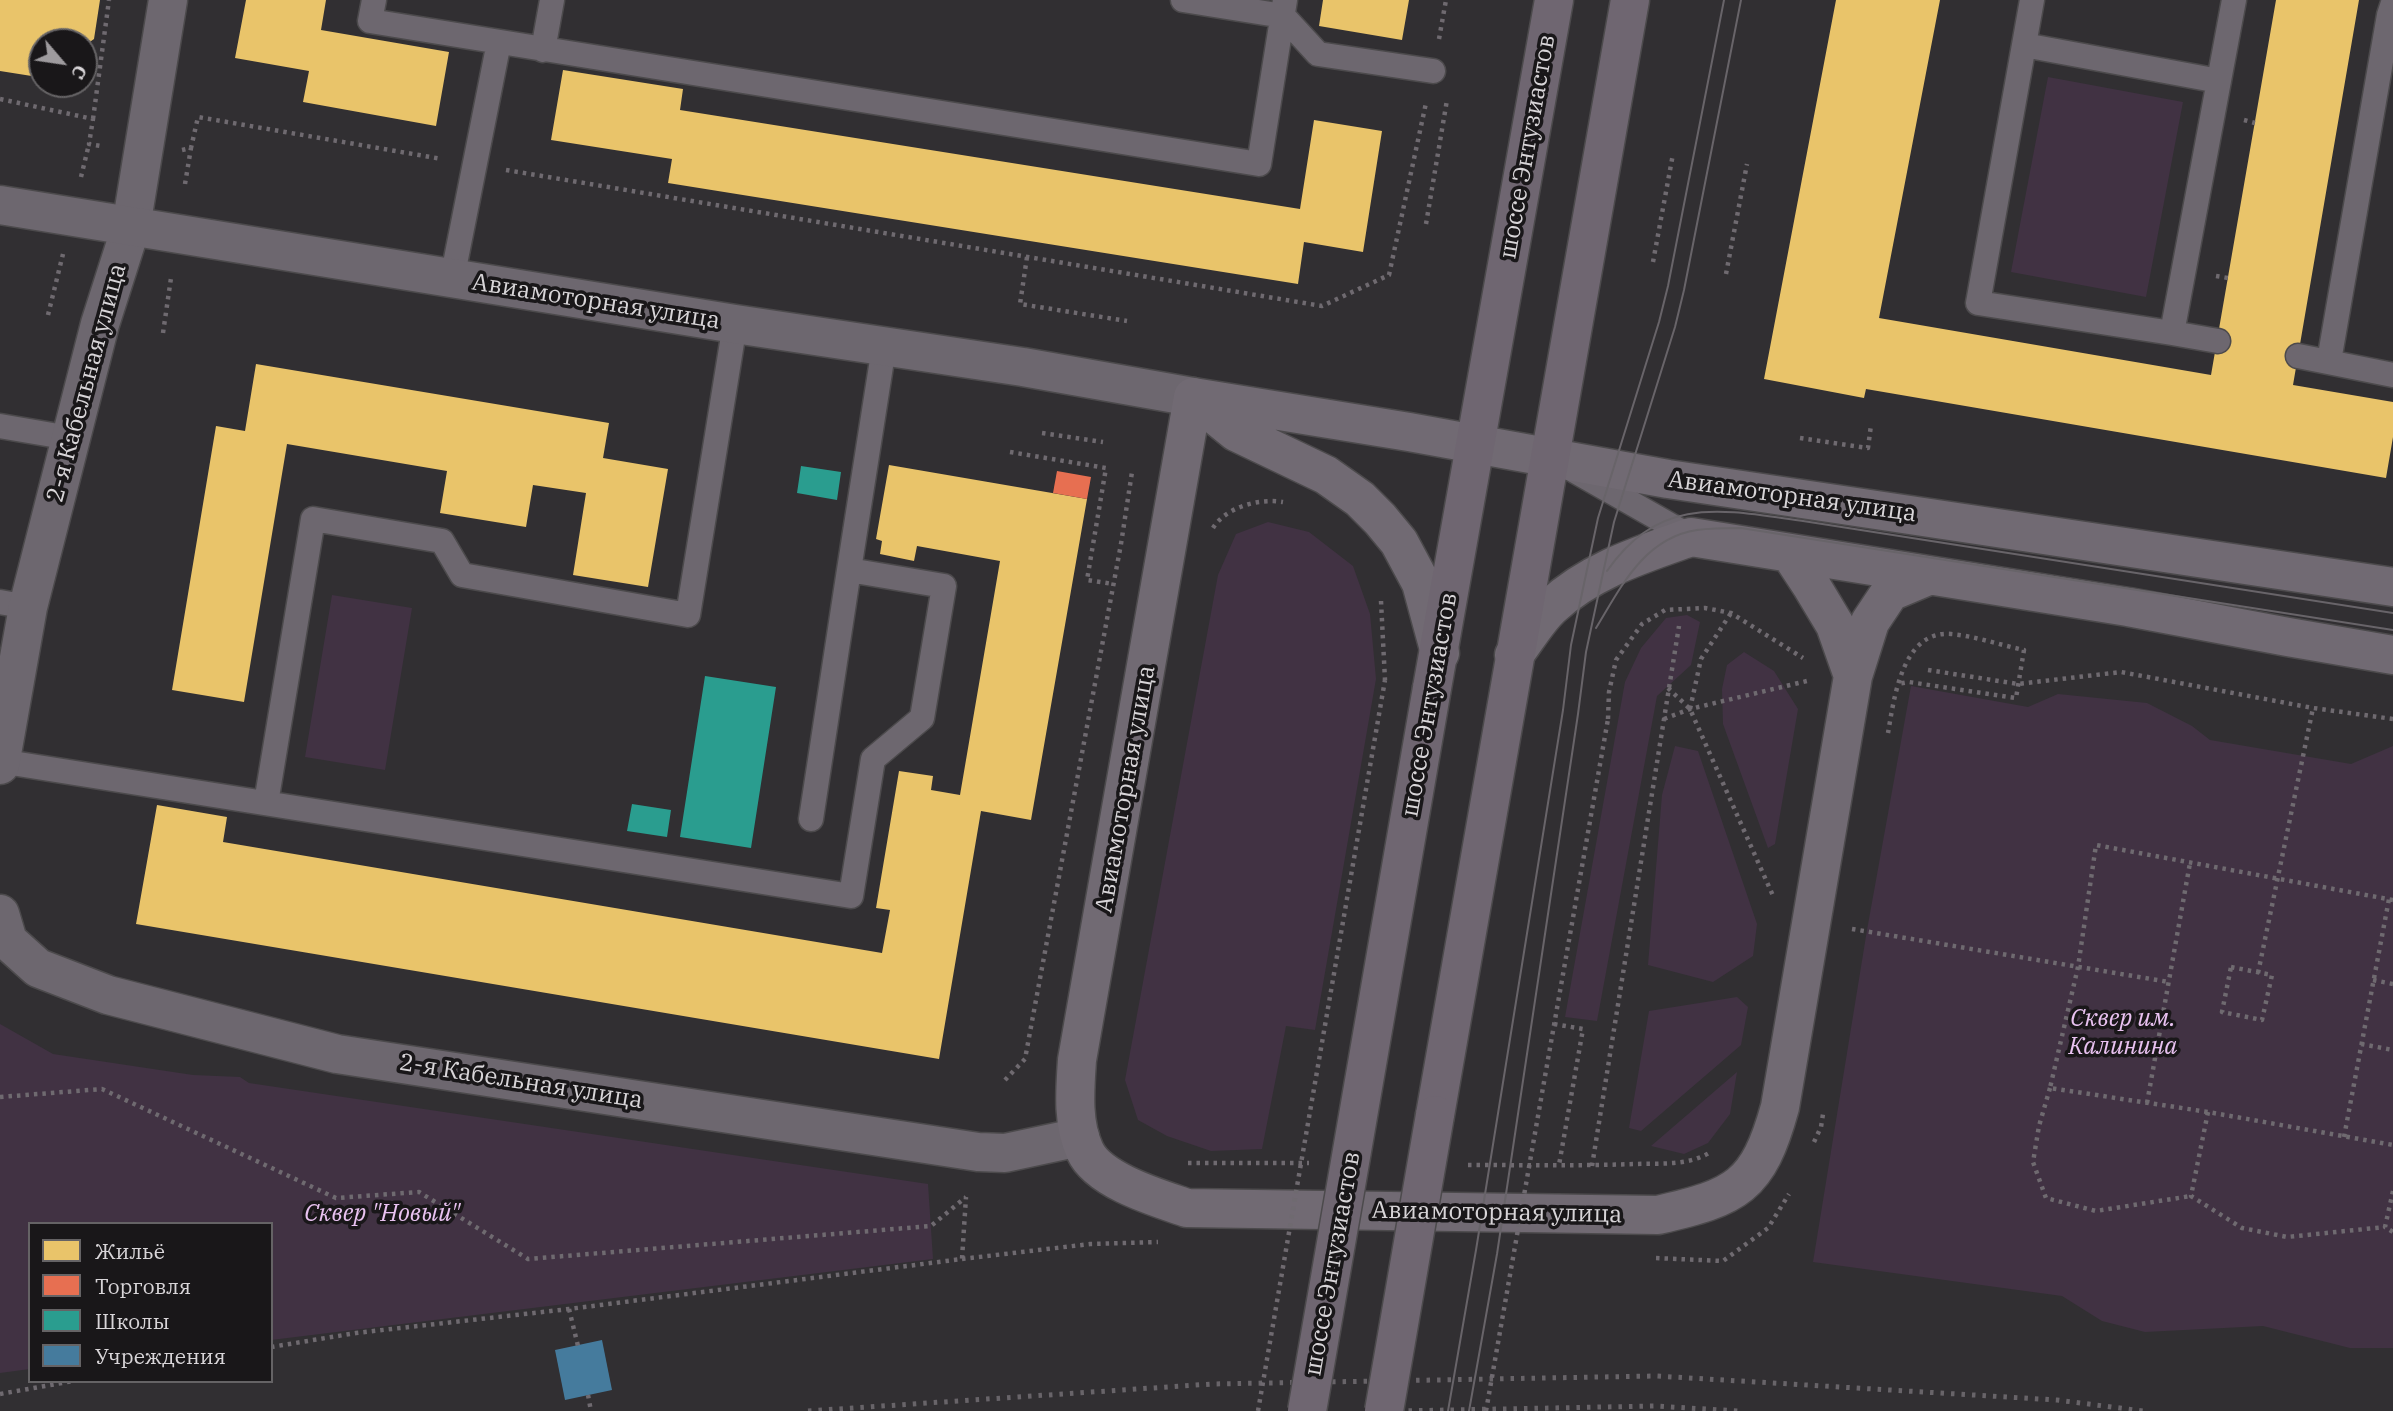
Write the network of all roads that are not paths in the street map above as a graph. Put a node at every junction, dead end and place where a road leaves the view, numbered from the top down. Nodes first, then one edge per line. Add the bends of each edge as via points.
1 (168, 0) edge
2 (374, 0) edge
3 (552, 0) edge
4 (1183, 0) edge
5 (1554, 0) edge
6 (1630, 0) edge
7 (2032, 0) edge
8 (2234, 0) edge
9 (2393, 3) edge
10 (1284, 8) edge
11 (499, 42) junction
12 (2024, 45) junction
13 (544, 50) junction
14 (1433, 72) road end
15 (2218, 81) junction
16 (0, 205) edge
17 (131, 227) junction
18 (452, 279) junction
19 (735, 324) junction
20 (2172, 333) junction
21 (2217, 341) dead end
22 (884, 347) junction
23 (2298, 356) dead end
24 (2329, 361) junction
25 (2393, 375) edge
26 (1193, 397) junction
27 (0, 426) edge
28 (70, 438) junction
29 (1476, 445) junction
30 (1549, 457) junction
31 (1691, 537) junction
32 (1790, 553) junction
33 (849, 570) junction
34 (1928, 576) junction
35 (2393, 586) edge
36 (14, 604) edge
37 (2393, 654) edge
38 (1514, 656) junction
39 (1436, 671) junction
40 (1835, 676) junction
41 (0, 762) edge
42 (266, 803) junction
43 (811, 819) dead end
44 (3, 933) edge
45 (1080, 1136) junction
46 (1307, 1411) edge
47 (1384, 1411) edge

1 - 17 street, 2-я Кабельная улица
2 - 11 lane via 370,21
3 - 13 lane
4 - 10 lane
5 - 29 main road, шоссе Энтузиастов
6 - 30 main road
7 - 12 lane
8 - 15 lane
9 - 24 lane
10 - 13 lane via 1259,164
10 - 14 lane via 1318,54
11 - 13 lane
11 - 18 lane
12 - 15 lane
12 - 20 lane via 1978,303
15 - 20 lane
16 - 17 street, Авиамоторная улица
17 - 18 street, Авиамоторная улица
17 - 28 street, 2-я Кабельная улица
18 - 19 street, Авиамоторная улица
19 - 22 street, Авиамоторная улица
19 - 42 lane via 688,615 462,575 443,541 313,519
20 - 21 lane
22 - 26 street, Авиамоторная улица
22 - 33 lane
23 - 24 lane
24 - 25 lane
26 - 29 main road, Авиамоторная улица
26 - 39 main road, Авиамоторная улица via 1236,432 1326,475 1380,519 1399,542 1421,583
26 - 45 main road, Авиамоторная улица via 1077,1060 1074,1095
27 - 28 lane
28 - 36 street, 2-я Кабельная улица
29 - 30 main road, Авиамоторная улица
29 - 39 main road, шоссе Энтузиастов
30 - 31 lane
30 - 35 main road, Авиамоторная улица via 1668,479
30 - 38 main road
31 - 32 main road
31 - 38 main road via 1588,578 1549,609
32 - 34 main road
32 - 40 main road, Авиамоторная улица via 1835,625
33 - 42 lane via 944,586 922,718 873,759 851,896
33 - 43 lane
34 - 37 main road
34 - 40 main road, Авиамоторная улица via 1890,592
36 - 41 street, 2-я Кабельная улица
38 - 47 main road, bridge
39 - 46 main road, шоссе Энтузиастов, bridge
40 - 45 main road, Авиамоторная улица via 1780,1107 1766,1152 1731,1193 1658,1215 1187,1208 1123,1183 1099,1168 1086,1154
41 - 42 lane
44 - 45 street, 2-я Кабельная улица via 38,968 108,995 337,1054 978,1152 1005,1153

